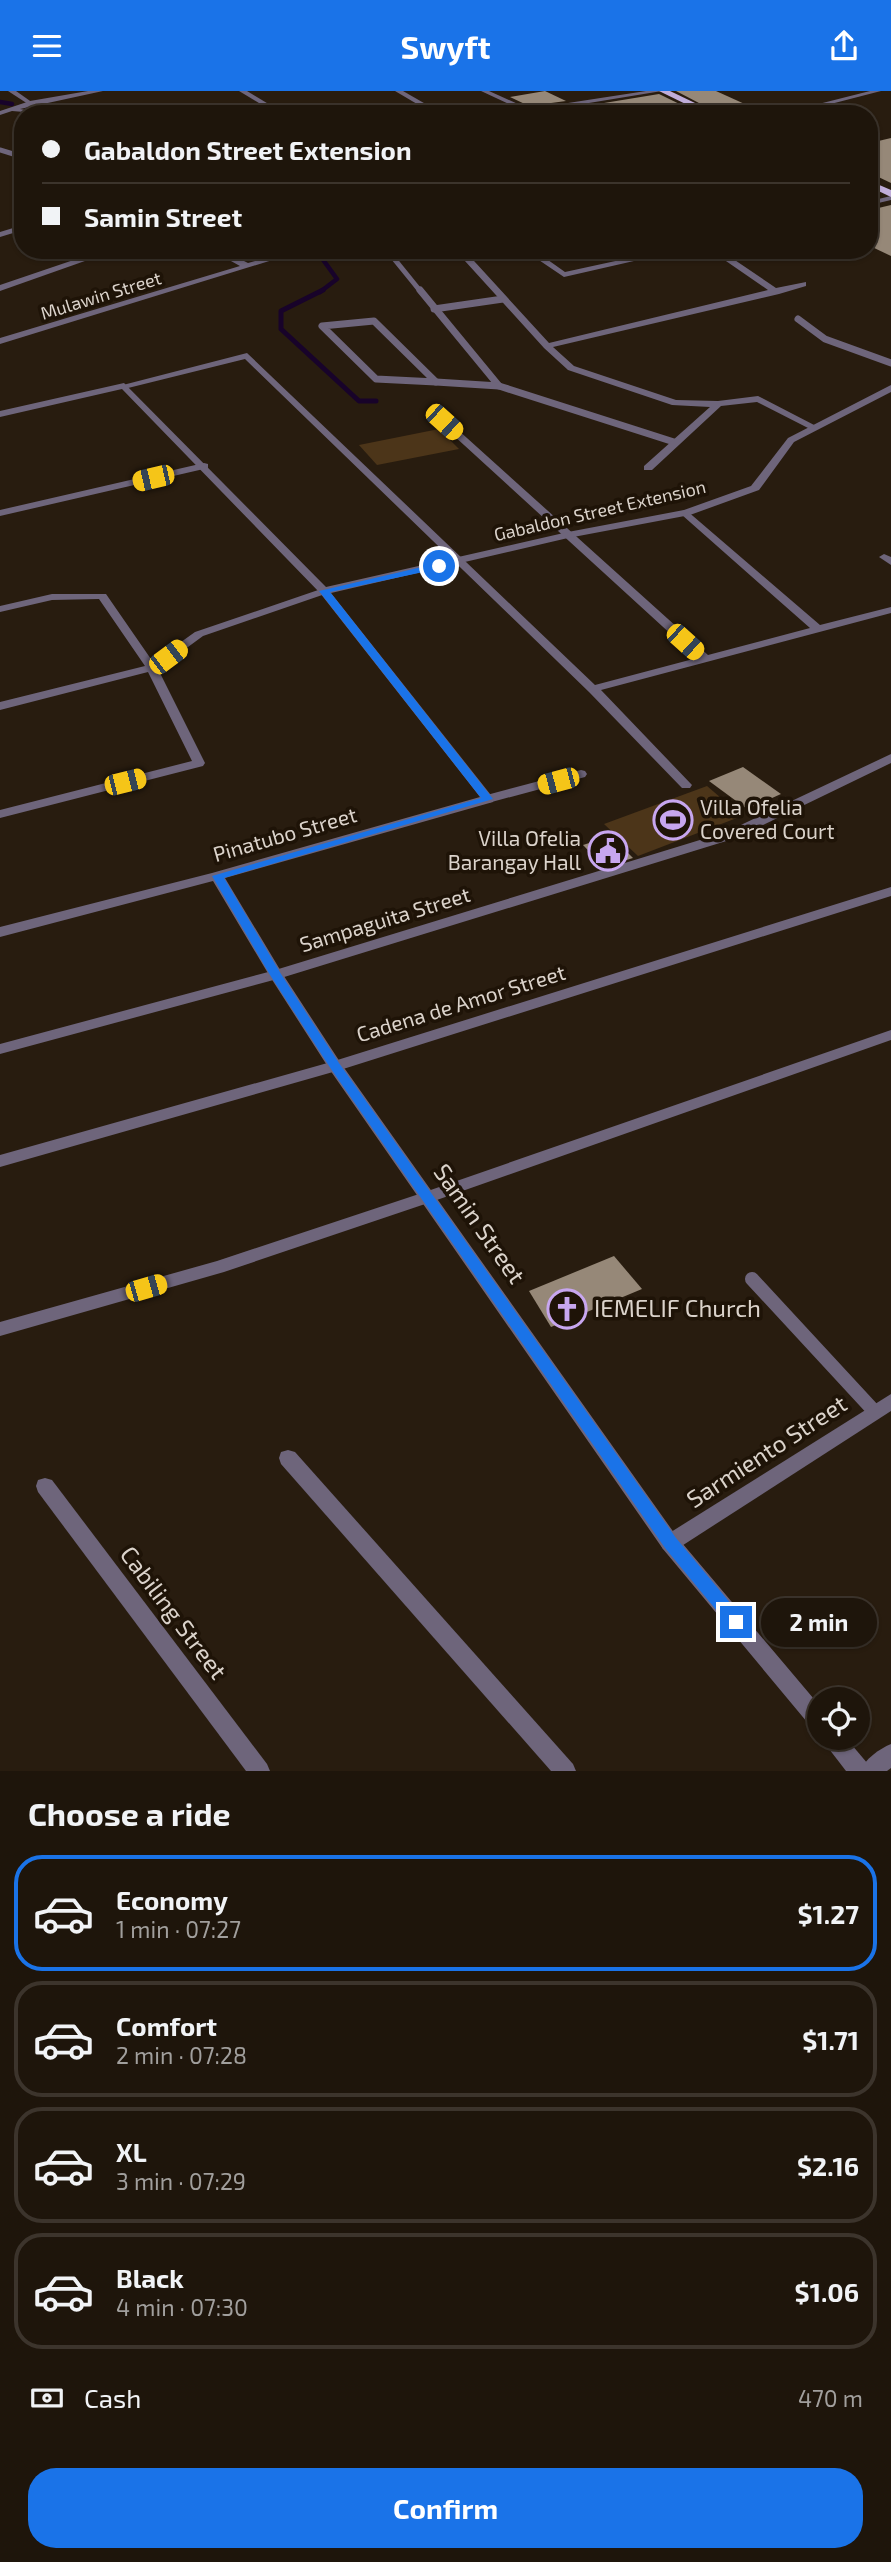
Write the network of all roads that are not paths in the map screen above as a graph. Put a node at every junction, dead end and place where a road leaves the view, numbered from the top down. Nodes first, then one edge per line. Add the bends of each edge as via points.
1 (11, 91) edge
2 (100, 91) edge
3 (242, 91) edge
4 (398, 91) edge
5 (484, 91) edge
6 (661, 91) edge
7 (878, 91) edge
8 (30, 103) junction
9 (23, 105) edge
10 (266, 105) edge
11 (424, 105) edge
12 (515, 105) edge
13 (568, 105) edge
14 (694, 105) edge
15 (820, 105) edge
16 (14, 108) edge
17 (10, 109) junction
18 (0, 110) edge
19 (14, 110) edge
20 (85, 259) edge
21 (233, 259) edge
22 (268, 259) edge
23 (394, 259) edge
24 (467, 259) edge
25 (541, 259) edge
26 (637, 259) edge
27 (728, 259) edge
28 (245, 265) junction
29 (803, 284) dead end
30 (0, 288) edge
31 (776, 292) junction
32 (503, 299) junction
33 (434, 309) junction
34 (798, 319) dead end
35 (0, 341) edge
36 (547, 346) junction
37 (891, 363) edge
38 (438, 384) junction
39 (124, 386) junction
40 (499, 386) junction
41 (891, 388) edge
42 (718, 404) junction
43 (0, 414) edge
44 (444, 422) dead end
45 (813, 427) junction
46 (674, 442) junction
47 (204, 466) junction
48 (648, 468) dead end
49 (0, 513) edge
50 (686, 513) junction
51 (568, 535) junction
52 (461, 561) junction
53 (324, 591) junction
54 (0, 609) edge
55 (891, 610) edge
56 (818, 629) junction
57 (705, 660) junction
58 (152, 668) junction
59 (593, 688) junction
60 (0, 706) edge
61 (891, 758) edge
62 (581, 774) dead end
63 (686, 785) dead end
64 (488, 799) junction
65 (0, 814) edge
66 (217, 876) junction
67 (891, 891) edge
68 (0, 932) edge
69 (276, 975) junction
70 (891, 1035) edge
71 (0, 1049) edge
72 (335, 1066) junction
73 (0, 1161) edge
74 (428, 1197) junction
75 (752, 1279) dead end
76 (0, 1329) edge
77 (883, 1407) edge
78 (288, 1458) dead end
79 (46, 1486) dead end
80 (670, 1543) junction
81 (807, 1707) edge
82 (843, 1750) edge
83 (891, 1754) edge
84 (259, 1771) edge
85 (565, 1771) edge
86 (860, 1771) edge
87 (871, 1771) edge

1 - 8 street
2 - 8 street
3 - 10 street
4 - 11 street
5 - 12 street
6 - 13 street
6 - 14 main road
7 - 15 street
8 - 9 street
16 - 17 street
17 - 18 street
17 - 19 street
20 - 30 street
21 - 28 street
22 - 28 street, Mulawin Street
23 - 33 lane
24 - 32 street
25 - 26 street via 564,275
27 - 31 street
28 - 35 street, Mulawin Street
29 - 31 street
31 - 36 street
32 - 33 lane
32 - 36 street
33 - 40 lane
34 - 37 lane via 825,339
36 - 42 street via 571,367 624,386 675,403
38 - 38 lane via 376,379 322,326 374,321
38 - 40 lane
39 - 43 street
39 - 47 street
39 - 52 street via 247,356
40 - 46 lane
41 - 45 street, Gabaldon Street Extension
42 - 45 street via 758,399
42 - 46 street
44 - 51 street
45 - 50 street, Gabaldon Street Extension via 791,440 755,488
46 - 48 street
47 - 49 street
47 - 53 street
50 - 51 street, Gabaldon Street Extension
50 - 56 street
51 - 52 street, Gabaldon Street Extension
51 - 57 street
52 - 53 street, Gabaldon Street Extension
52 - 59 street
53 - 58 street, Gabaldon Street Extension via 199,633
53 - 64 street
54 - 58 street via 52,597 102,596
55 - 56 street
56 - 57 street
57 - 59 street
58 - 60 street
58 - 65 street via 199,763
59 - 63 street
61 - 69 street, Sampaguita Street via 731,835
62 - 64 street, Pinatubo Street
64 - 66 street, Pinatubo Street
66 - 68 street, Pinatubo Street
66 - 69 street, Samin Street
67 - 72 street, Cadena de Amor Street
69 - 71 street, Sampaguita Street
69 - 72 street, Samin Street
70 - 74 street
72 - 73 street, Cadena de Amor Street
72 - 74 street, Samin Street
74 - 76 street via 218,1267
74 - 80 street, Samin Street
75 - 77 lane
77 - 80 street, Sarmiento Street
78 - 85 street
79 - 84 street, Cabiling Street
80 - 81 street, Samin Street
82 - 86 street
83 - 87 street

